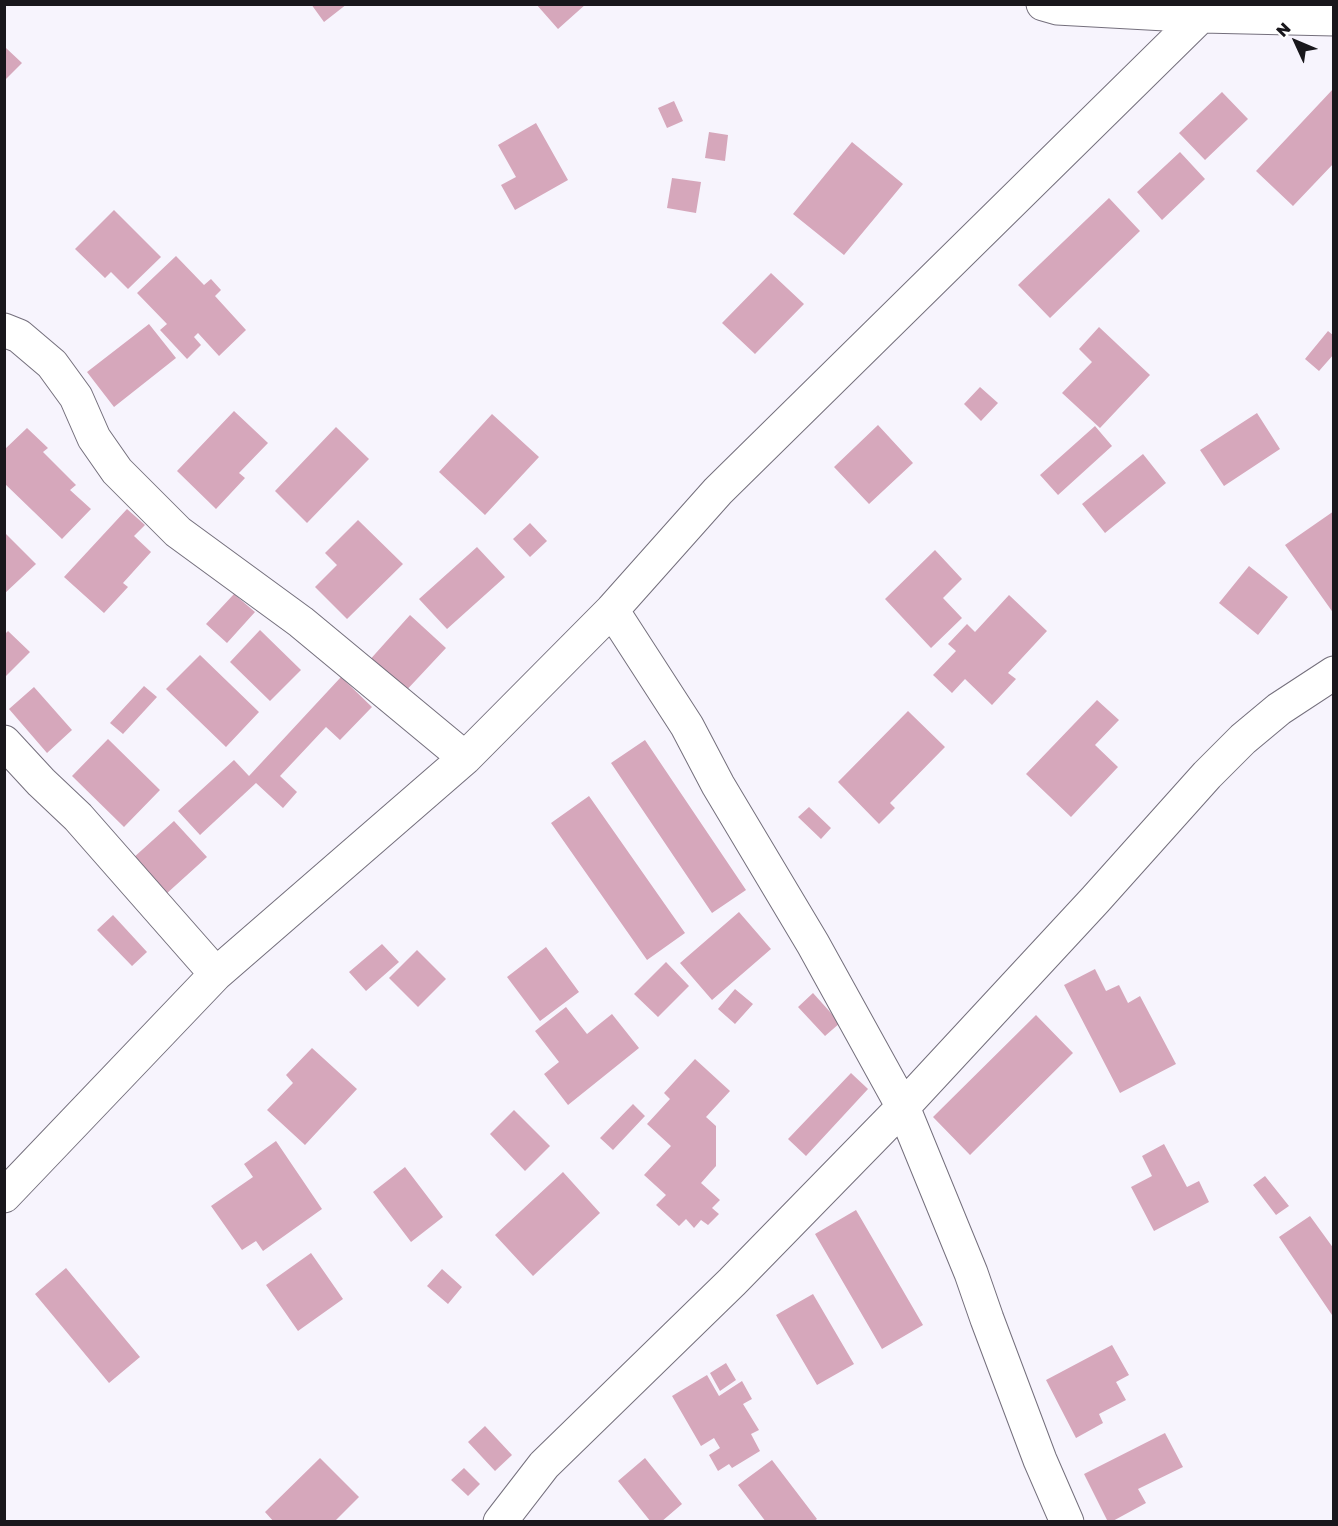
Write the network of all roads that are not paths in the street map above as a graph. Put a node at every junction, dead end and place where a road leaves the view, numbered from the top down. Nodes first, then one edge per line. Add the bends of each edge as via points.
1 (1043, 4) edge
2 (1207, 10) edge
3 (1334, 19) edge
4 (4, 330) edge
5 (612, 610) junction
6 (1334, 673) edge
7 (4, 742) edge
8 (465, 758) junction
9 (216, 974) junction
10 (903, 1107) junction
11 (4, 1196) edge
12 (500, 1521) edge
13 (1066, 1521) edge

1 - 2 street via 1057,8
2 - 3 street
2 - 5 street via 718,491
4 - 8 street via 19,336 51,364 76,397 94,438 117,471 178,532 301,622
5 - 8 street
5 - 10 street via 687,726
6 - 10 street via 1243,739
7 - 9 street via 78,817
8 - 9 street
9 - 11 street
10 - 12 street via 732,1282 544,1464
10 - 13 street

